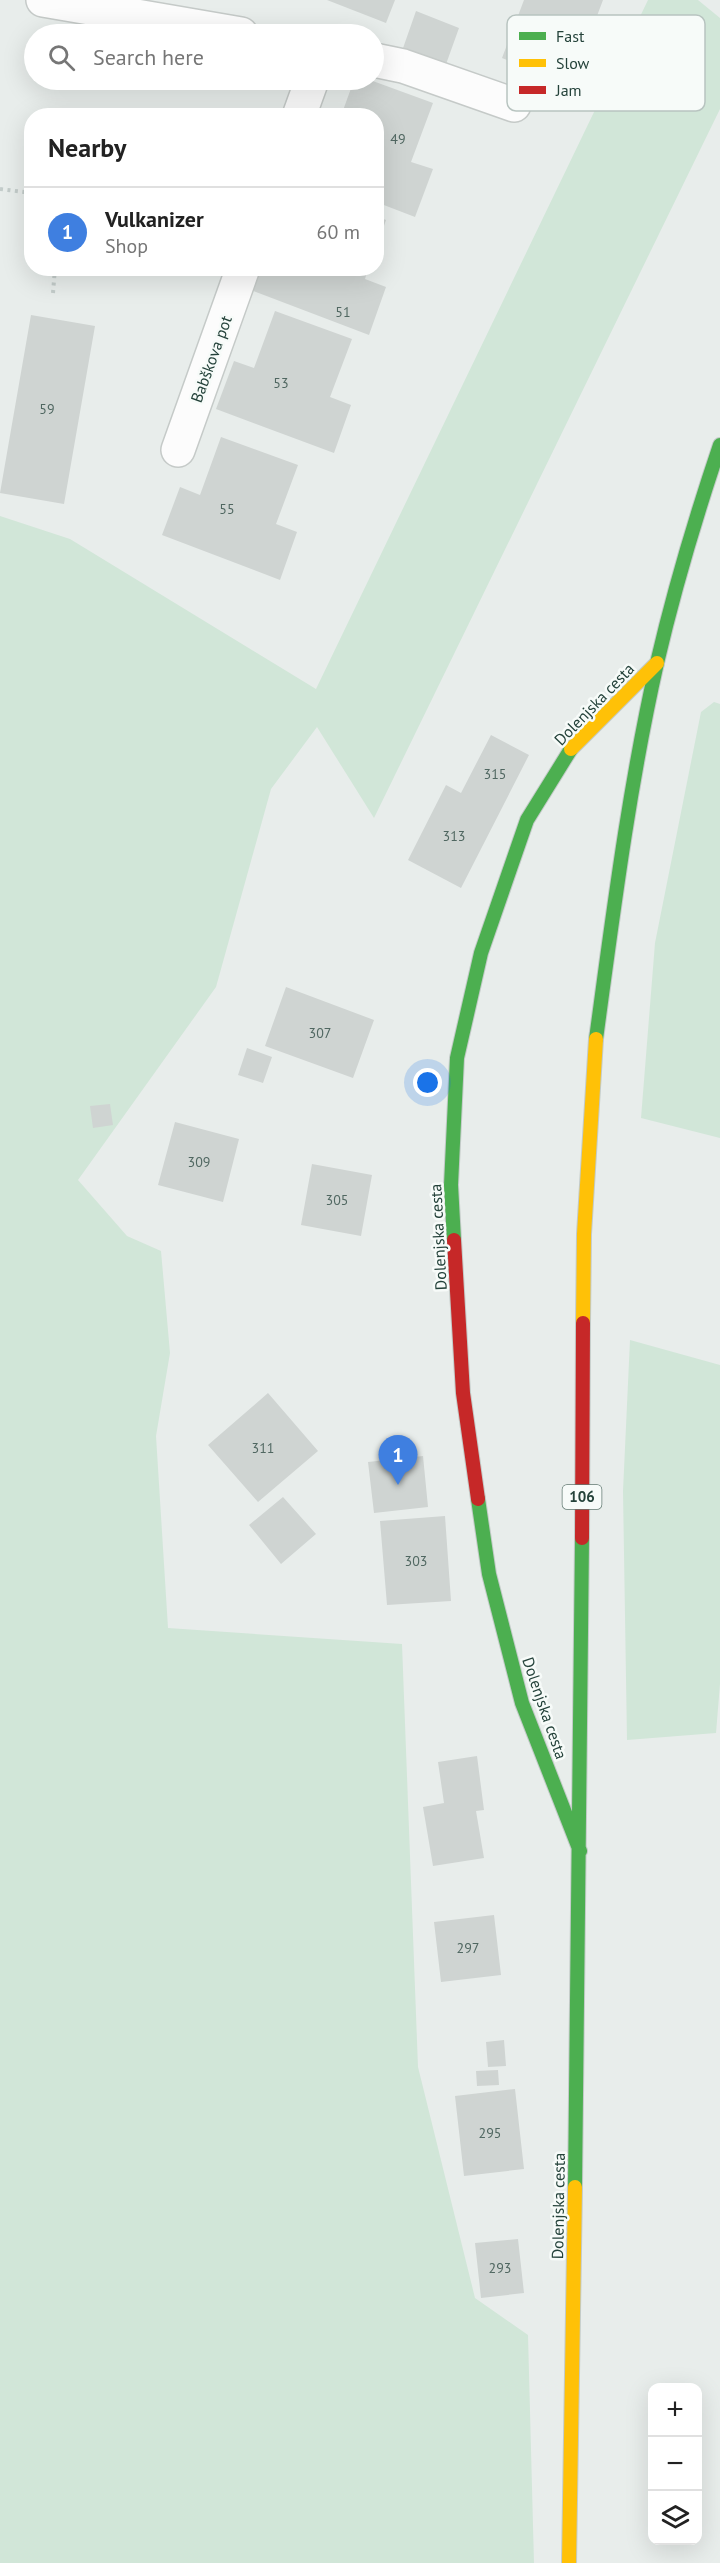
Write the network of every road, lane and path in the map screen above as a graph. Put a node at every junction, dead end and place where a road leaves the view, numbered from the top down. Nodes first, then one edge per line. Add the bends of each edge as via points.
1 (43, 0) edge
2 (183, 24) edge
3 (384, 62) edge
4 (308, 90) edge
5 (507, 103) edge
6 (302, 108) edge
7 (0, 189) edge
8 (24, 192) edge
9 (54, 276) edge
10 (240, 276) edge
11 (53, 293) dead end
12 (720, 445) edge
13 (178, 450) dead end
14 (657, 663) junction
15 (580, 1851) junction
16 (569, 2563) edge

1 - 2 street
3 - 5 street
4 - 6 street
7 - 8 path
9 - 11 path
10 - 13 street, Babškova pot
12 - 14 main road, Dolenjska cesta / 106
14 - 15 main road, Dolenjska cesta / 106 via 618,874 596,1042 584,1234
14 - 15 main road, Dolenjska cesta via 567,753 526,820 481,953 457,1058 451,1185 463,1393 489,1574 522,1703
15 - 16 main road, Dolenjska cesta / 106

